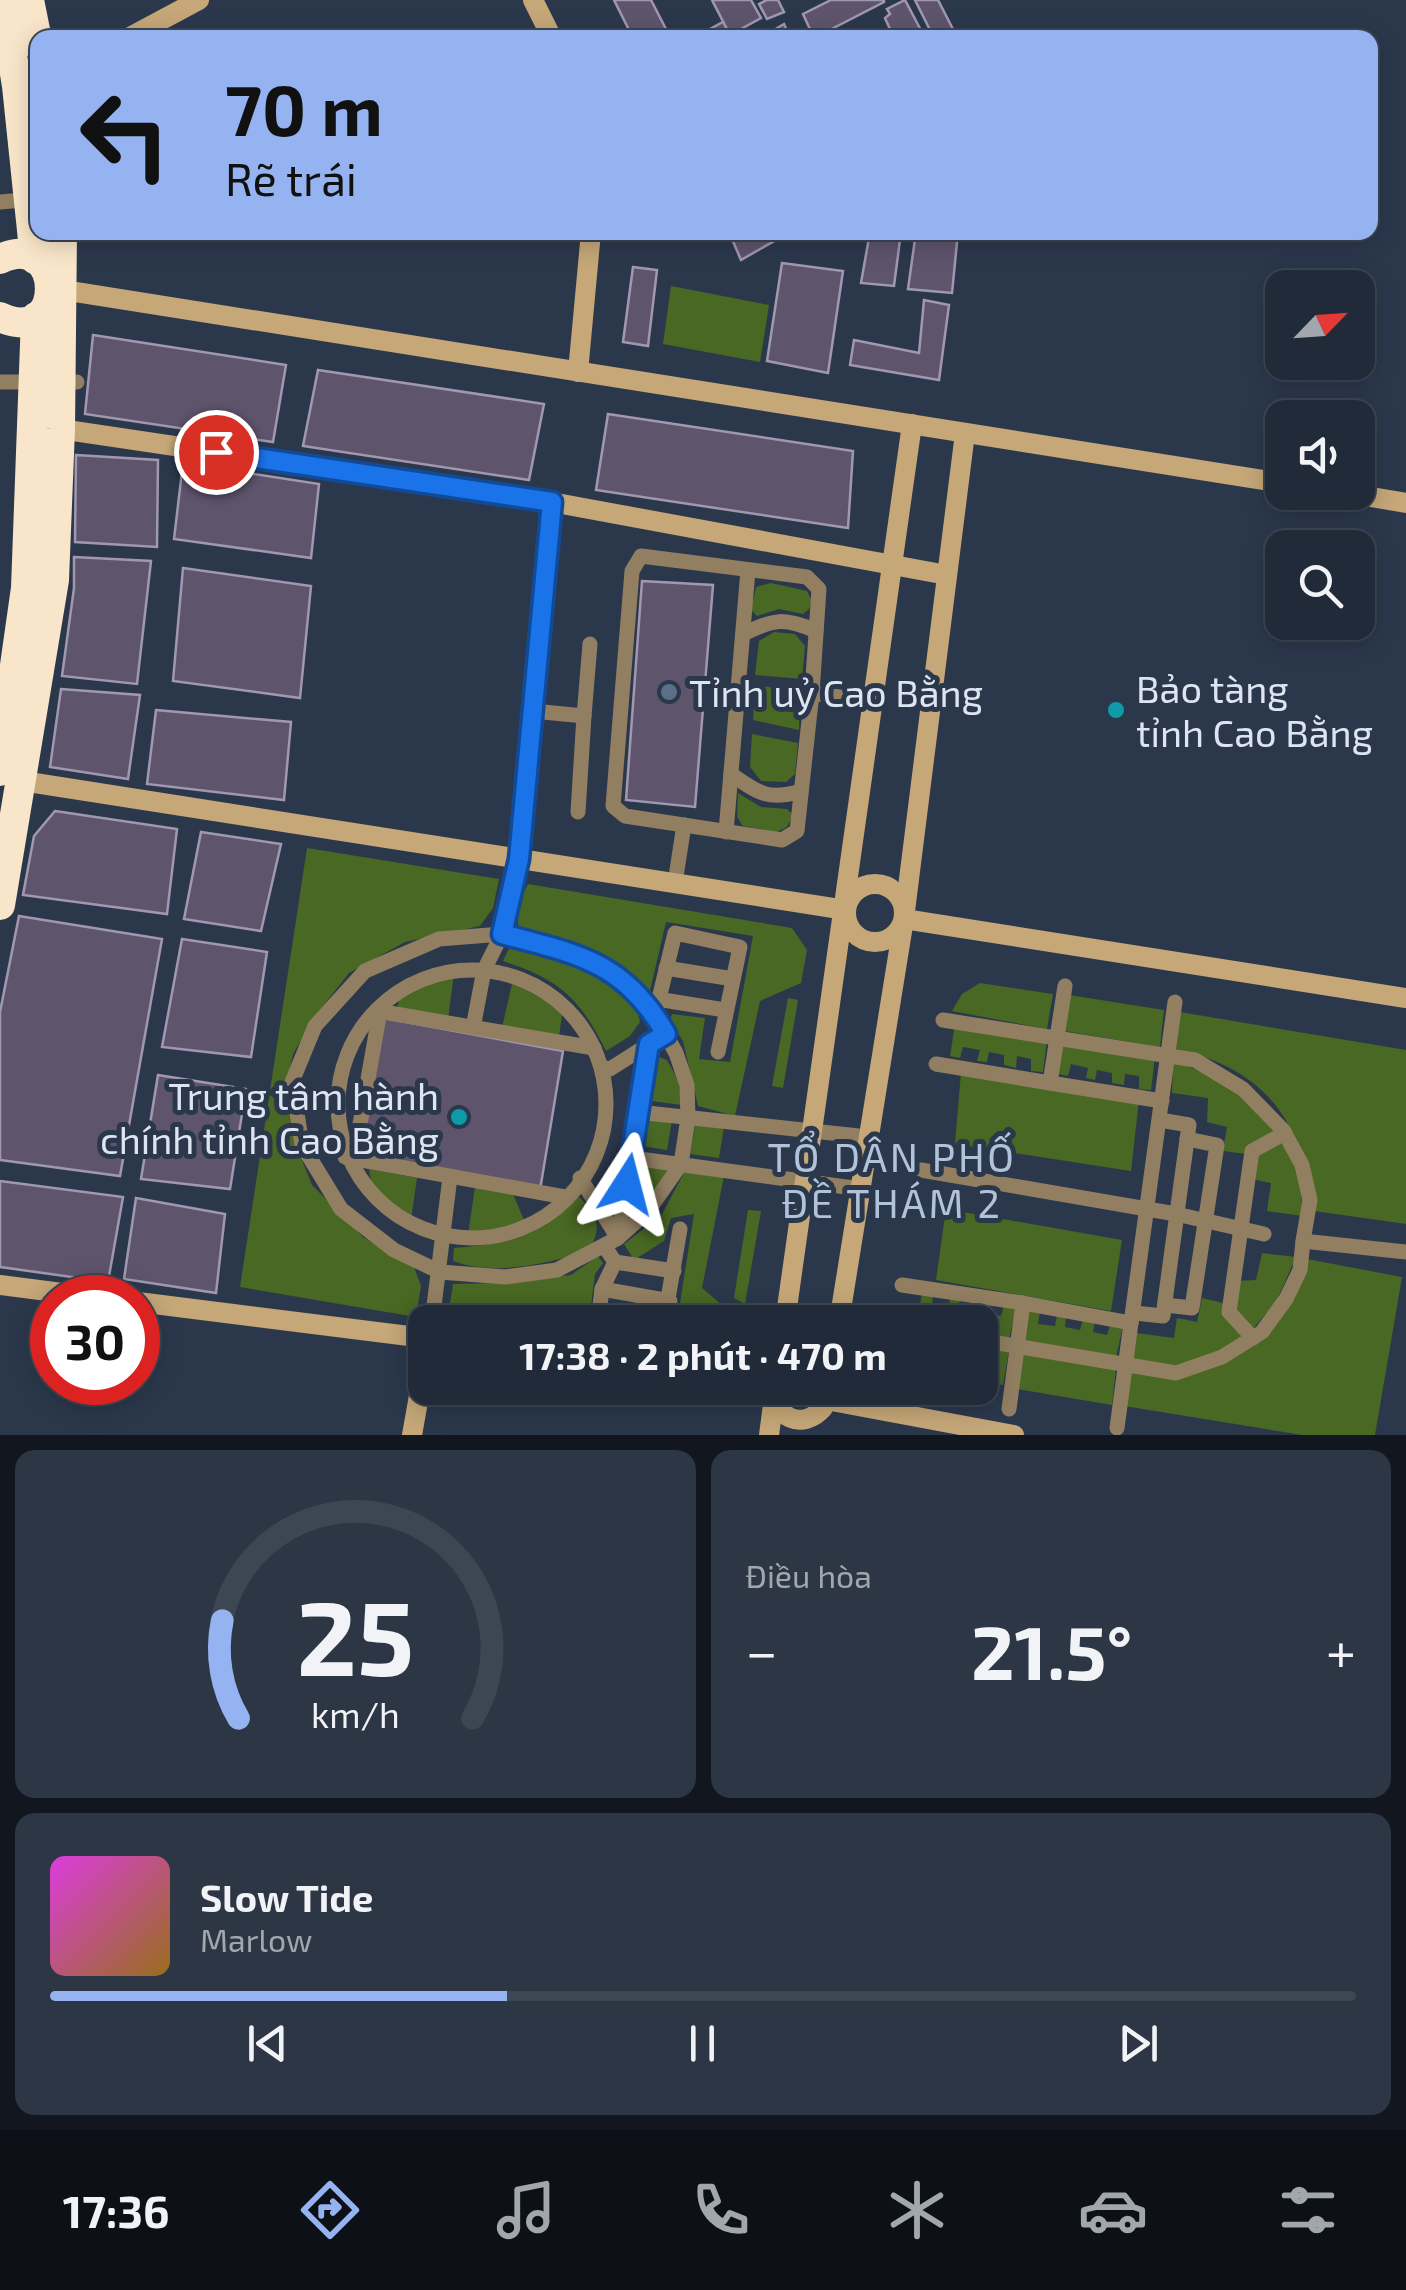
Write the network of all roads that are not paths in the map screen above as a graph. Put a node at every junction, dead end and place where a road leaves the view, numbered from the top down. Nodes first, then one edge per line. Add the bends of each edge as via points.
1 (3, 0) edge
2 (29, 0) edge
3 (199, 0) edge
4 (533, 0) edge
5 (35, 30) edge
6 (143, 30) edge
7 (548, 30) edge
8 (27, 85) edge
9 (23, 200) edge
10 (30, 234) edge
11 (31, 240) edge
12 (61, 240) edge
13 (590, 240) edge
14 (35, 259) junction
15 (0, 260) edge
16 (57, 290) junction
17 (0, 317) edge
18 (36, 317) junction
19 (578, 372) junction
20 (0, 382) edge
21 (57, 382) junction
22 (912, 424) junction
23 (60, 430) junction
24 (965, 433) junction
25 (1265, 480) edge
26 (1375, 498) edge
27 (552, 502) junction
28 (1406, 503) edge
29 (892, 566) junction
30 (748, 570) junction
31 (947, 576) junction
32 (816, 631) junction
33 (743, 634) junction
34 (590, 644) dead end
35 (812, 693) junction
36 (874, 702) junction
37 (532, 712) junction
38 (584, 716) junction
39 (731, 774) junction
40 (8, 777) edge
41 (802, 790) junction
42 (578, 812) dead end
43 (684, 825) junction
44 (726, 832) junction
45 (519, 859) junction
46 (675, 883) junction
47 (0, 905) edge
48 (846, 910) junction
49 (904, 919) junction
50 (502, 934) junction
51 (666, 968) junction
52 (484, 970) junction
53 (734, 979) junction
54 (1065, 986) dead end
55 (1406, 998) edge
56 (1175, 1002) dead end
57 (656, 1007) junction
58 (724, 1010) junction
59 (379, 1011) junction
60 (943, 1020) dead end
61 (473, 1028) junction
62 (666, 1034) junction
63 (1057, 1038) junction
64 (649, 1044) junction
65 (594, 1048) junction
66 (718, 1052) dead end
67 (1168, 1055) junction
68 (936, 1064) dead end
69 (606, 1068) junction
70 (1050, 1083) junction
71 (339, 1084) junction
72 (366, 1088) junction
73 (1162, 1101) junction
74 (638, 1112) junction
75 (688, 1118) junction
76 (1160, 1120) junction
77 (813, 1129) junction
78 (1284, 1133) junction
79 (868, 1138) junction
80 (1187, 1139) junction
81 (350, 1157) junction
82 (632, 1158) junction
83 (680, 1164) junction
84 (921, 1170) dead end
85 (450, 1177) junction
86 (580, 1178) junction
87 (806, 1182) junction
88 (861, 1189) junction
89 (565, 1197) junction
90 (1148, 1210) junction
91 (1176, 1214) junction
92 (1206, 1220) junction
93 (1240, 1228) junction
94 (680, 1229) dead end
95 (1264, 1234) dead end
96 (444, 1238) junction
97 (1304, 1241) junction
98 (612, 1243) junction
99 (1406, 1252) edge
100 (615, 1262) junction
101 (674, 1271) junction
102 (440, 1272) junction
103 (0, 1285) edge
104 (902, 1285) dead end
105 (30, 1289) edge
106 (602, 1289) junction
107 (670, 1300) junction
108 (1023, 1304) junction
109 (160, 1305) edge
110 (435, 1305) edge
111 (600, 1305) edge
112 (669, 1305) edge
113 (788, 1305) edge
114 (842, 1305) edge
115 (1165, 1305) junction
116 (1133, 1318) junction
117 (408, 1336) edge
118 (1253, 1338) junction
119 (998, 1343) edge
120 (1016, 1346) junction
121 (1124, 1365) junction
122 (417, 1405) edge
123 (773, 1405) edge
124 (778, 1405) edge
125 (821, 1405) edge
126 (824, 1405) edge
127 (883, 1405) edge
128 (1009, 1409) dead end
129 (1118, 1428) dead end
130 (412, 1435) edge
131 (769, 1435) edge
132 (821, 1435) edge
133 (1014, 1435) edge

1 - 8 highway
2 - 5 highway
3 - 6 street
4 - 7 street
8 - 9 highway
9 - 10 highway
11 - 14 highway
12 - 16 highway
13 - 19 street
14 - 15 highway via 16,254
14 - 16 highway
16 - 18 highway
16 - 19 street
16 - 21 highway
17 - 18 highway
18 - 21 highway
19 - 22 street
20 - 21 street
21 - 23 highway
21 - 40 highway via 24,603
22 - 24 street
22 - 29 street
23 - 27 street
23 - 40 highway via 54,580
24 - 25 street
24 - 31 street
26 - 28 street
27 - 29 street
27 - 37 street
29 - 31 street
29 - 36 street
30 - 32 street via 807,577 819,589
30 - 33 street
30 - 43 street via 641,556 632,571 614,806 626,816
31 - 49 street
32 - 33 street via 771,621
32 - 35 street
33 - 39 street
34 - 38 street
35 - 36 street
35 - 41 street
36 - 48 street
37 - 38 street
37 - 45 street
38 - 42 street
39 - 41 street via 760,794 782,797
39 - 44 street
40 - 45 street
40 - 47 highway
41 - 44 street via 797,831 782,840
43 - 44 street
43 - 46 street
45 - 46 street
45 - 50 street
46 - 48 street
48 - 49 street via 850,929 866,941 885,941
48 - 49 street via 861,887 880,884 902,900
48 - 77 street
49 - 55 street
49 - 79 street
50 - 52 street
50 - 57 street via 578,954 617,974
50 - 102 street via 440,939 365,972 315,1026 292,1082 302,1145 342,1210 394,1250
51 - 53 street
51 - 53 street via 675,934 740,947
51 - 57 street
52 - 59 street via 435,974 406,987
52 - 61 street
52 - 65 street via 542,984 573,1009
53 - 58 street
54 - 63 street
56 - 67 street
57 - 58 street
57 - 62 street
58 - 66 street
59 - 61 street
59 - 71 street via 354,1041
59 - 72 street
60 - 63 street
61 - 65 street
62 - 64 street
62 - 75 street via 687,1085
63 - 67 street
63 - 70 street
64 - 69 street
64 - 74 street
65 - 69 street
67 - 73 street
67 - 78 street via 1194,1060 1243,1089
68 - 70 street
69 - 86 street via 604,1122
70 - 73 street
71 - 72 street
71 - 81 street
72 - 81 street
73 - 76 street
74 - 75 street
74 - 82 street
75 - 77 street
75 - 83 street
76 - 80 street via 1189,1125
76 - 90 street
77 - 79 street
77 - 87 street
78 - 93 street via 1252,1151
78 - 97 street via 1302,1165 1310,1200
79 - 88 street
80 - 91 street
80 - 92 street via 1216,1145
81 - 85 street
81 - 96 street via 378,1202
82 - 83 street
82 - 98 street
83 - 87 street
83 - 98 street via 648,1210
84 - 90 street
85 - 89 street
85 - 96 street
86 - 89 street
86 - 98 street
87 - 88 street
87 - 113 street
88 - 114 street
89 - 96 street via 506,1236 478,1242
90 - 91 street
90 - 116 street
91 - 92 street
91 - 115 street
92 - 93 street
92 - 115 street via 1192,1308
93 - 95 street
93 - 118 street via 1230,1312
94 - 101 street
96 - 102 street
97 - 99 street
97 - 118 street via 1286,1299
98 - 100 street
98 - 102 street via 557,1270 505,1278
100 - 101 street
100 - 106 street
101 - 107 street
102 - 110 street
103 - 105 street
104 - 108 street
106 - 107 street
106 - 111 street
107 - 112 street
108 - 116 street
108 - 120 street
109 - 117 street
115 - 116 street via 1163,1316
116 - 121 street
118 - 121 street via 1176,1372
119 - 120 street
120 - 121 street
120 - 128 street
121 - 129 street
122 - 130 street
123 - 131 street
124 - 125 street via 802,1421
126 - 132 street
127 - 133 street

